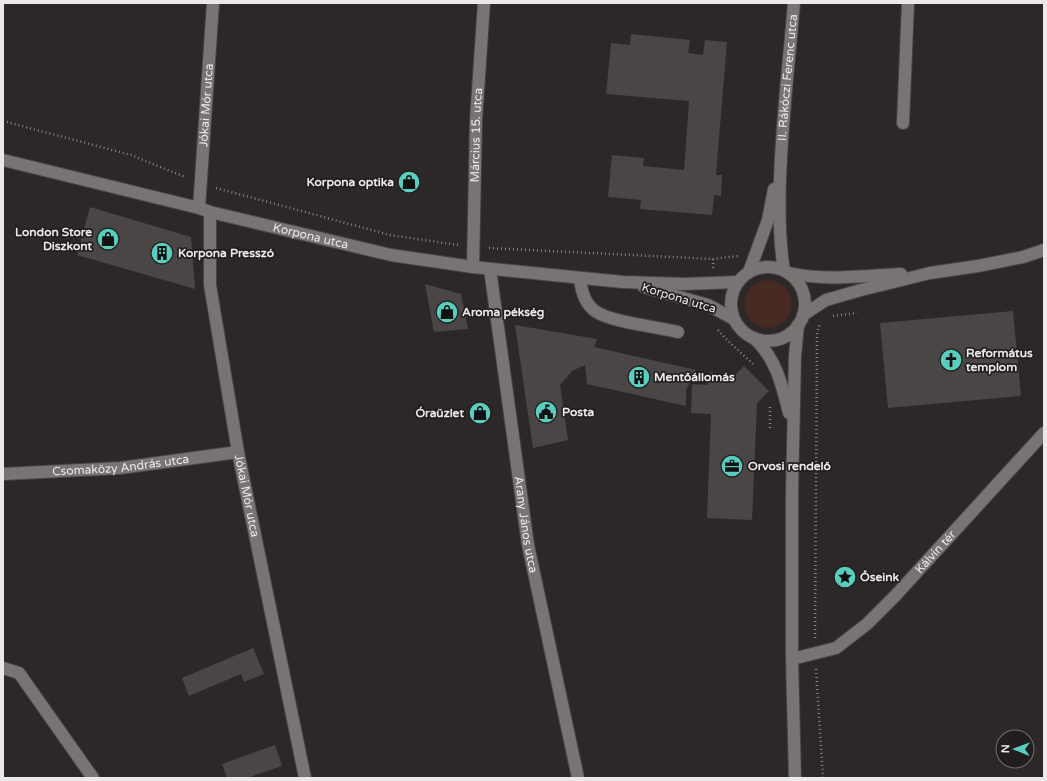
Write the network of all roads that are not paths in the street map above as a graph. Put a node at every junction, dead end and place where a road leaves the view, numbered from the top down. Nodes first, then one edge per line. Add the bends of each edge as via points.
1 (213, 3) edge
2 (484, 3) edge
3 (794, 3) edge
4 (908, 3) edge
5 (903, 123) dead end
6 (781, 153) junction
7 (3, 160) edge
8 (204, 210) junction
9 (1044, 250) edge
10 (473, 267) junction
11 (490, 269) junction
12 (786, 271) junction
13 (749, 272) junction
14 (930, 273) junction
15 (580, 278) junction
16 (623, 282) junction
17 (738, 282) junction
18 (734, 319) junction
19 (801, 320) junction
20 (678, 332) dead end
21 (754, 338) junction
22 (793, 430) junction
23 (1044, 433) edge
24 (238, 452) junction
25 (3, 474) edge
26 (792, 659) junction
27 (3, 668) edge
28 (93, 778) edge
29 (305, 778) edge
30 (578, 778) edge
31 (795, 778) edge

1 - 8 street, Jókai Mór utca via 202,184
2 - 10 street, Március 15. utca via 476,120
3 - 6 street, II. Rákóczi Ferenc utca
4 - 5 street
6 - 12 street, II. Rákóczi Ferenc utca via 782,257
6 - 13 street, II. Rákóczi Ferenc utca via 768,220
7 - 8 street, Korpona utca
8 - 10 street, Korpona utca via 391,255
8 - 24 street, Jókai Mór utca via 210,285
9 - 14 street via 1023,257
10 - 11 street, Korpona utca
11 - 15 street, Korpona utca
11 - 30 street, Arany János utca via 528,545
12 - 13 street via 760,267
12 - 14 street via 808,277 826,278
12 - 19 street via 796,279 804,296 805,306
13 - 17 street
14 - 19 street via 826,300
15 - 16 street, Korpona utca
15 - 20 street via 581,291 594,310 608,317
16 - 17 street, Korpona utca
16 - 18 street, Korpona utca via 701,303
17 - 18 street via 732,293
18 - 21 street via 742,330
19 - 21 street via 792,332 783,337 768,340
19 - 22 street via 795,356
21 - 22 street via 775,366 782,383
22 - 26 street
23 - 26 street, Kálvin tér via 867,624 836,648
24 - 25 street, Csomaközy András utca via 120,468
24 - 29 street, Jókai Mór utca
26 - 31 street
27 - 28 street via 19,673

